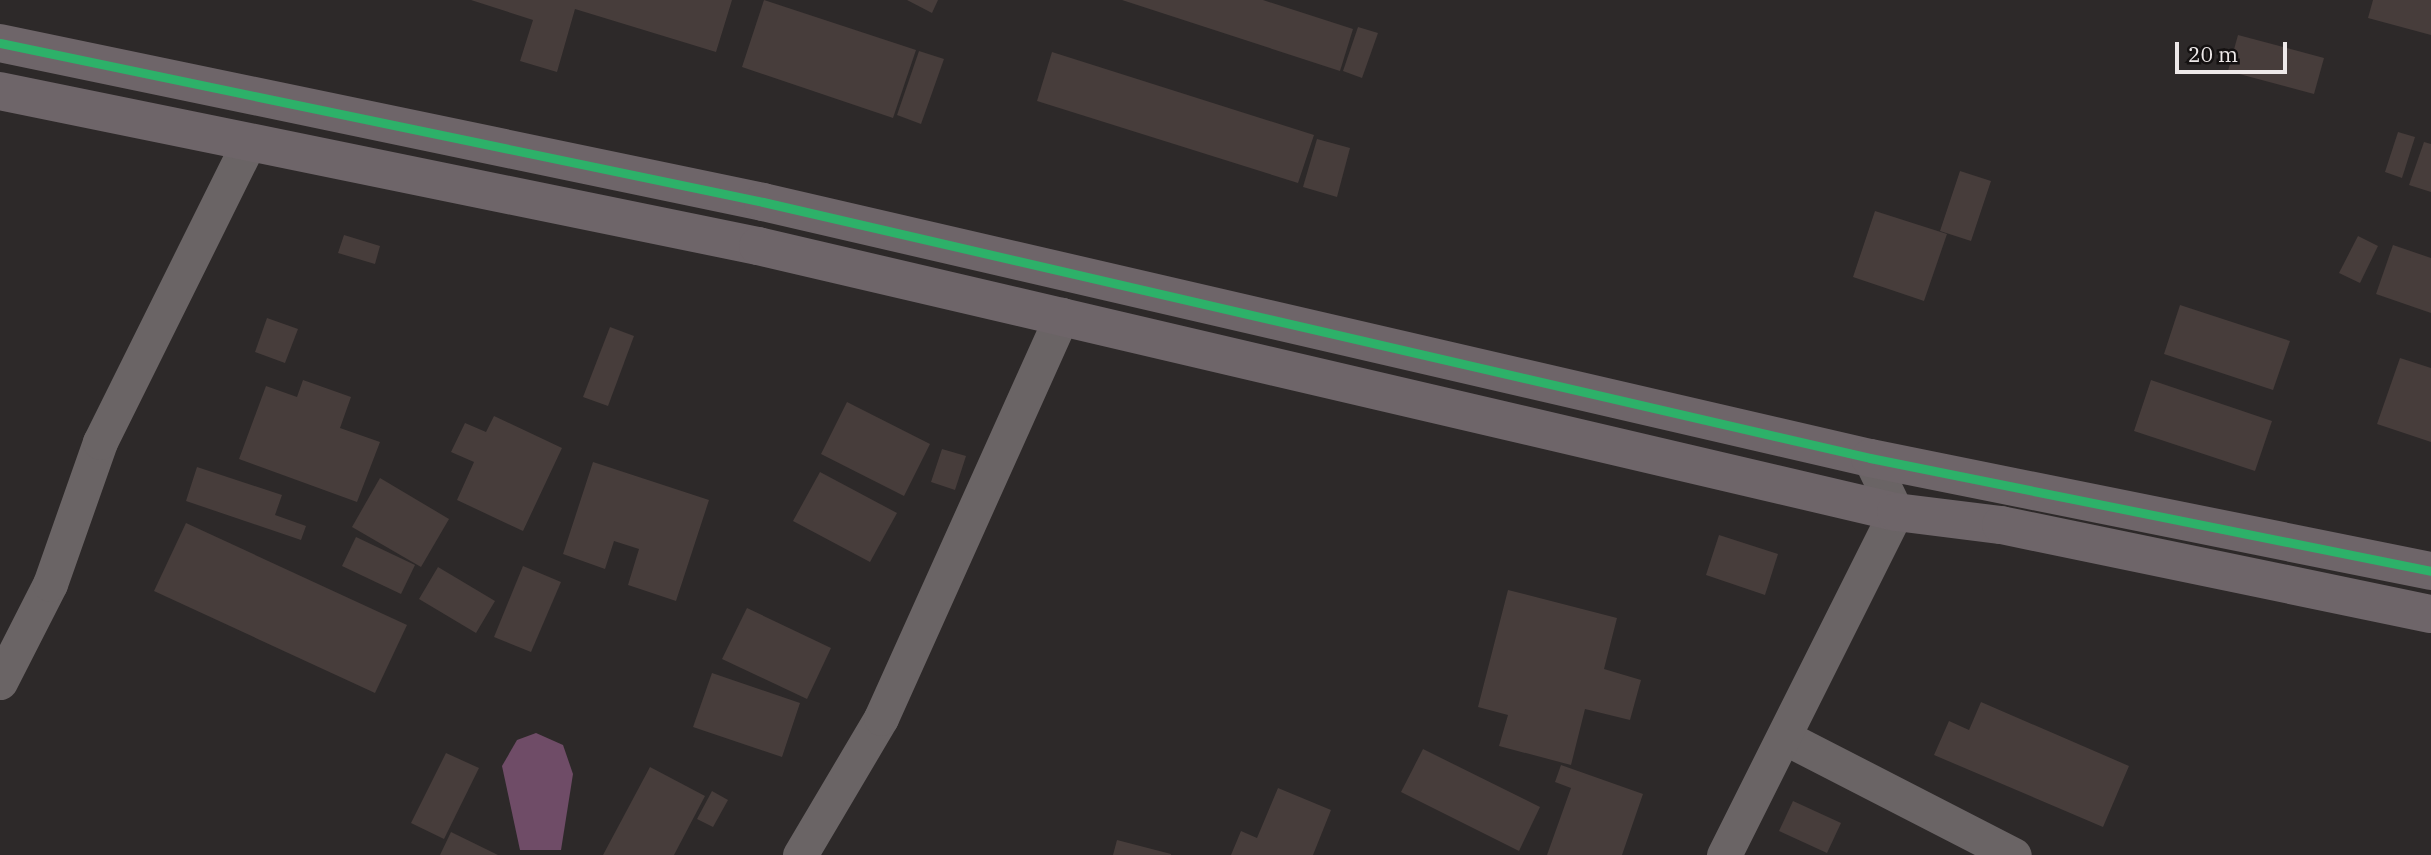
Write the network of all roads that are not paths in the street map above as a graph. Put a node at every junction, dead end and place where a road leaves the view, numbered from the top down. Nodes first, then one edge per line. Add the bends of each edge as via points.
1 (0, 43) edge
2 (0, 91) edge
3 (249, 142) junction
4 (1062, 315) junction
5 (1870, 458) junction
6 (1896, 512) junction
7 (2431, 571) edge
8 (2431, 614) edge
9 (0, 682) edge
10 (1786, 737) junction
11 (800, 855) edge
12 (1724, 855) edge
13 (2014, 855) edge

1 - 5 street via 763,201
2 - 3 street
3 - 4 street via 758,246
3 - 9 street via 100,442 50,584
4 - 6 street
4 - 11 street via 881,718
5 - 6 street
5 - 7 street
6 - 8 street via 2001,525
6 - 10 street
10 - 12 street
10 - 13 street

